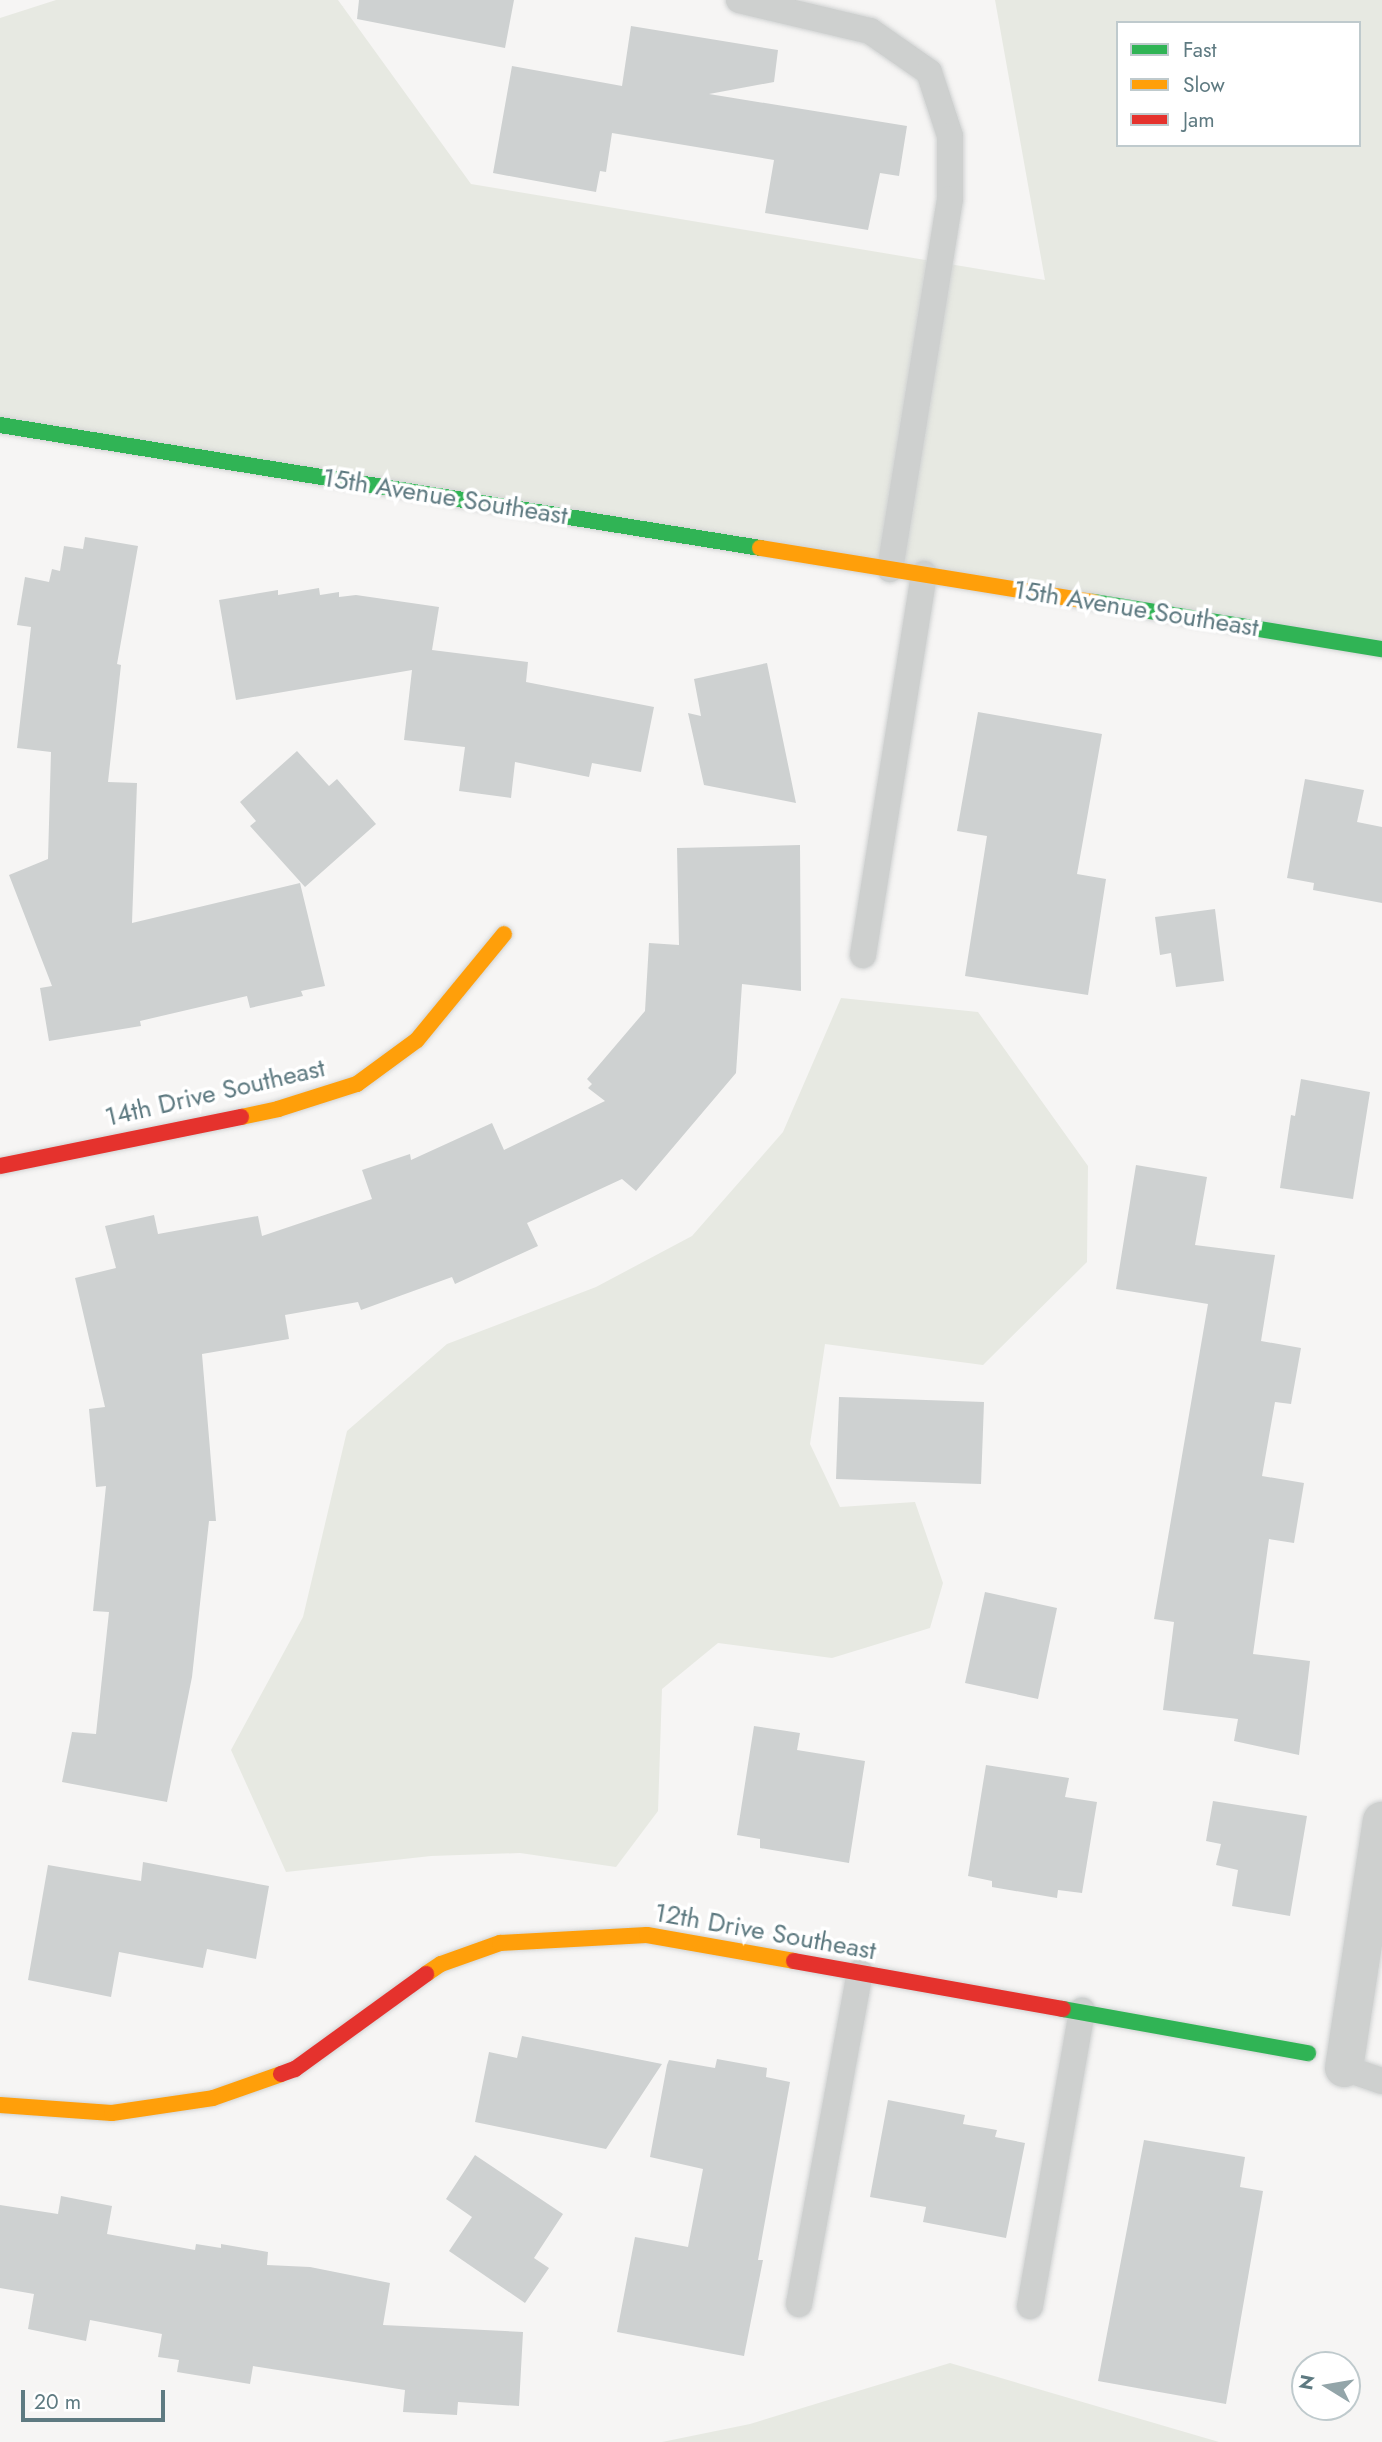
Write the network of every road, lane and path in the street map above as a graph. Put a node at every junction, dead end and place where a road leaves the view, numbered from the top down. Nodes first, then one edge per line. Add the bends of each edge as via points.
1 (739, 0) edge
2 (768, 2) edge
3 (0, 425) edge
4 (890, 569) junction
5 (924, 575) junction
6 (1382, 649) edge
7 (504, 934) dead end
8 (863, 955) dead end
9 (0, 1166) edge
10 (1382, 1821) edge
11 (860, 1973) junction
12 (1082, 2011) junction
13 (1308, 2053) dead end
14 (1344, 2068) joint
15 (1382, 2081) edge
16 (0, 2105) edge
17 (799, 2304) dead end
18 (1030, 2306) dead end

1 - 2 lane
2 - 4 lane via 870,31 929,72 950,136 950,199
3 - 4 street, 15th Avenue Southeast
4 - 5 street, 15th Avenue Southeast
5 - 6 street, 15th Avenue Southeast
5 - 8 lane
7 - 9 street, 14th Drive Southeast via 417,1040 357,1084 278,1109
10 - 14 street
11 - 12 street, 12th Drive Southeast
11 - 16 street, 12th Drive Southeast via 647,1934 500,1943 441,1964 295,2069 213,2098 112,2113
11 - 17 lane
12 - 13 street, 12th Drive Southeast
12 - 18 lane
14 - 15 lane

